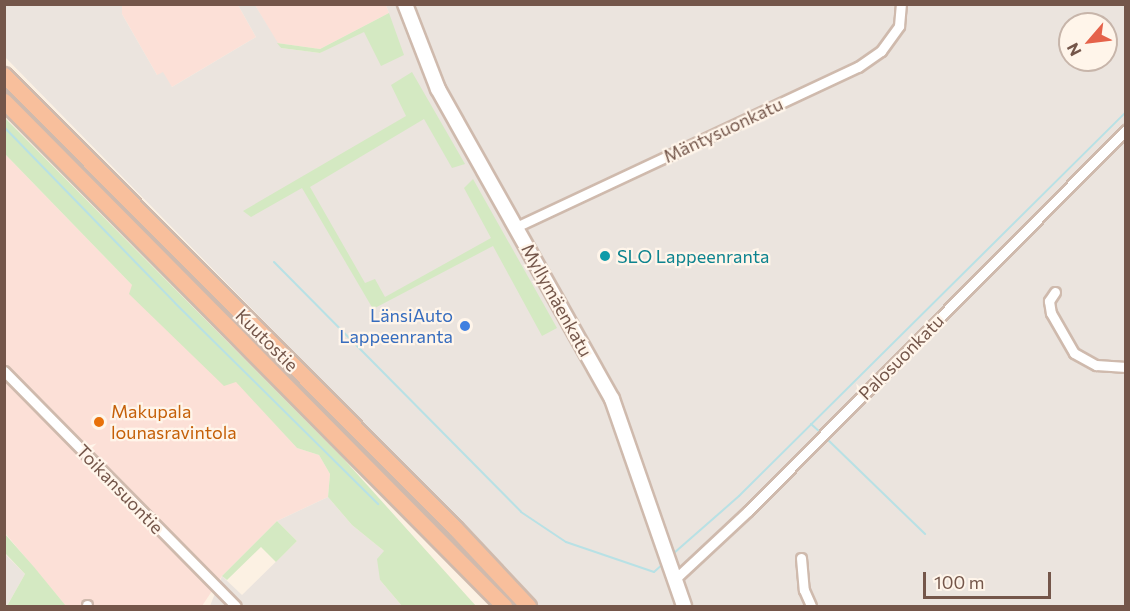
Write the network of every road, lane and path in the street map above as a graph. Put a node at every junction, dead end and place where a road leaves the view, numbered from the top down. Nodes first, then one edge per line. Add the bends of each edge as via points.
1 (405, 4) edge
2 (902, 4) edge
3 (4, 75) edge
4 (4, 101) edge
5 (1125, 130) edge
6 (516, 227) junction
7 (1055, 292) dead end
8 (1125, 367) edge
9 (4, 370) edge
10 (801, 558) dead end
11 (674, 580) junction
12 (236, 606) edge
13 (504, 606) edge
14 (528, 606) edge
15 (684, 606) edge
16 (811, 606) edge

1 - 6 main road, Myllymäenkatu via 438,89
2 - 6 street, Mäntysuonkatu via 899,26 887,43 858,67
3 - 14 highway, Kuutostie
4 - 13 highway, Kuutostie
5 - 11 street, Palosuonkatu via 740,519
6 - 11 main road, Myllymäenkatu via 612,399
7 - 8 street via 1049,301 1051,313 1074,353 1096,365
9 - 12 street, Toikansuontie
10 - 16 street via 804,590
11 - 15 main road, Myllymäenkatu

